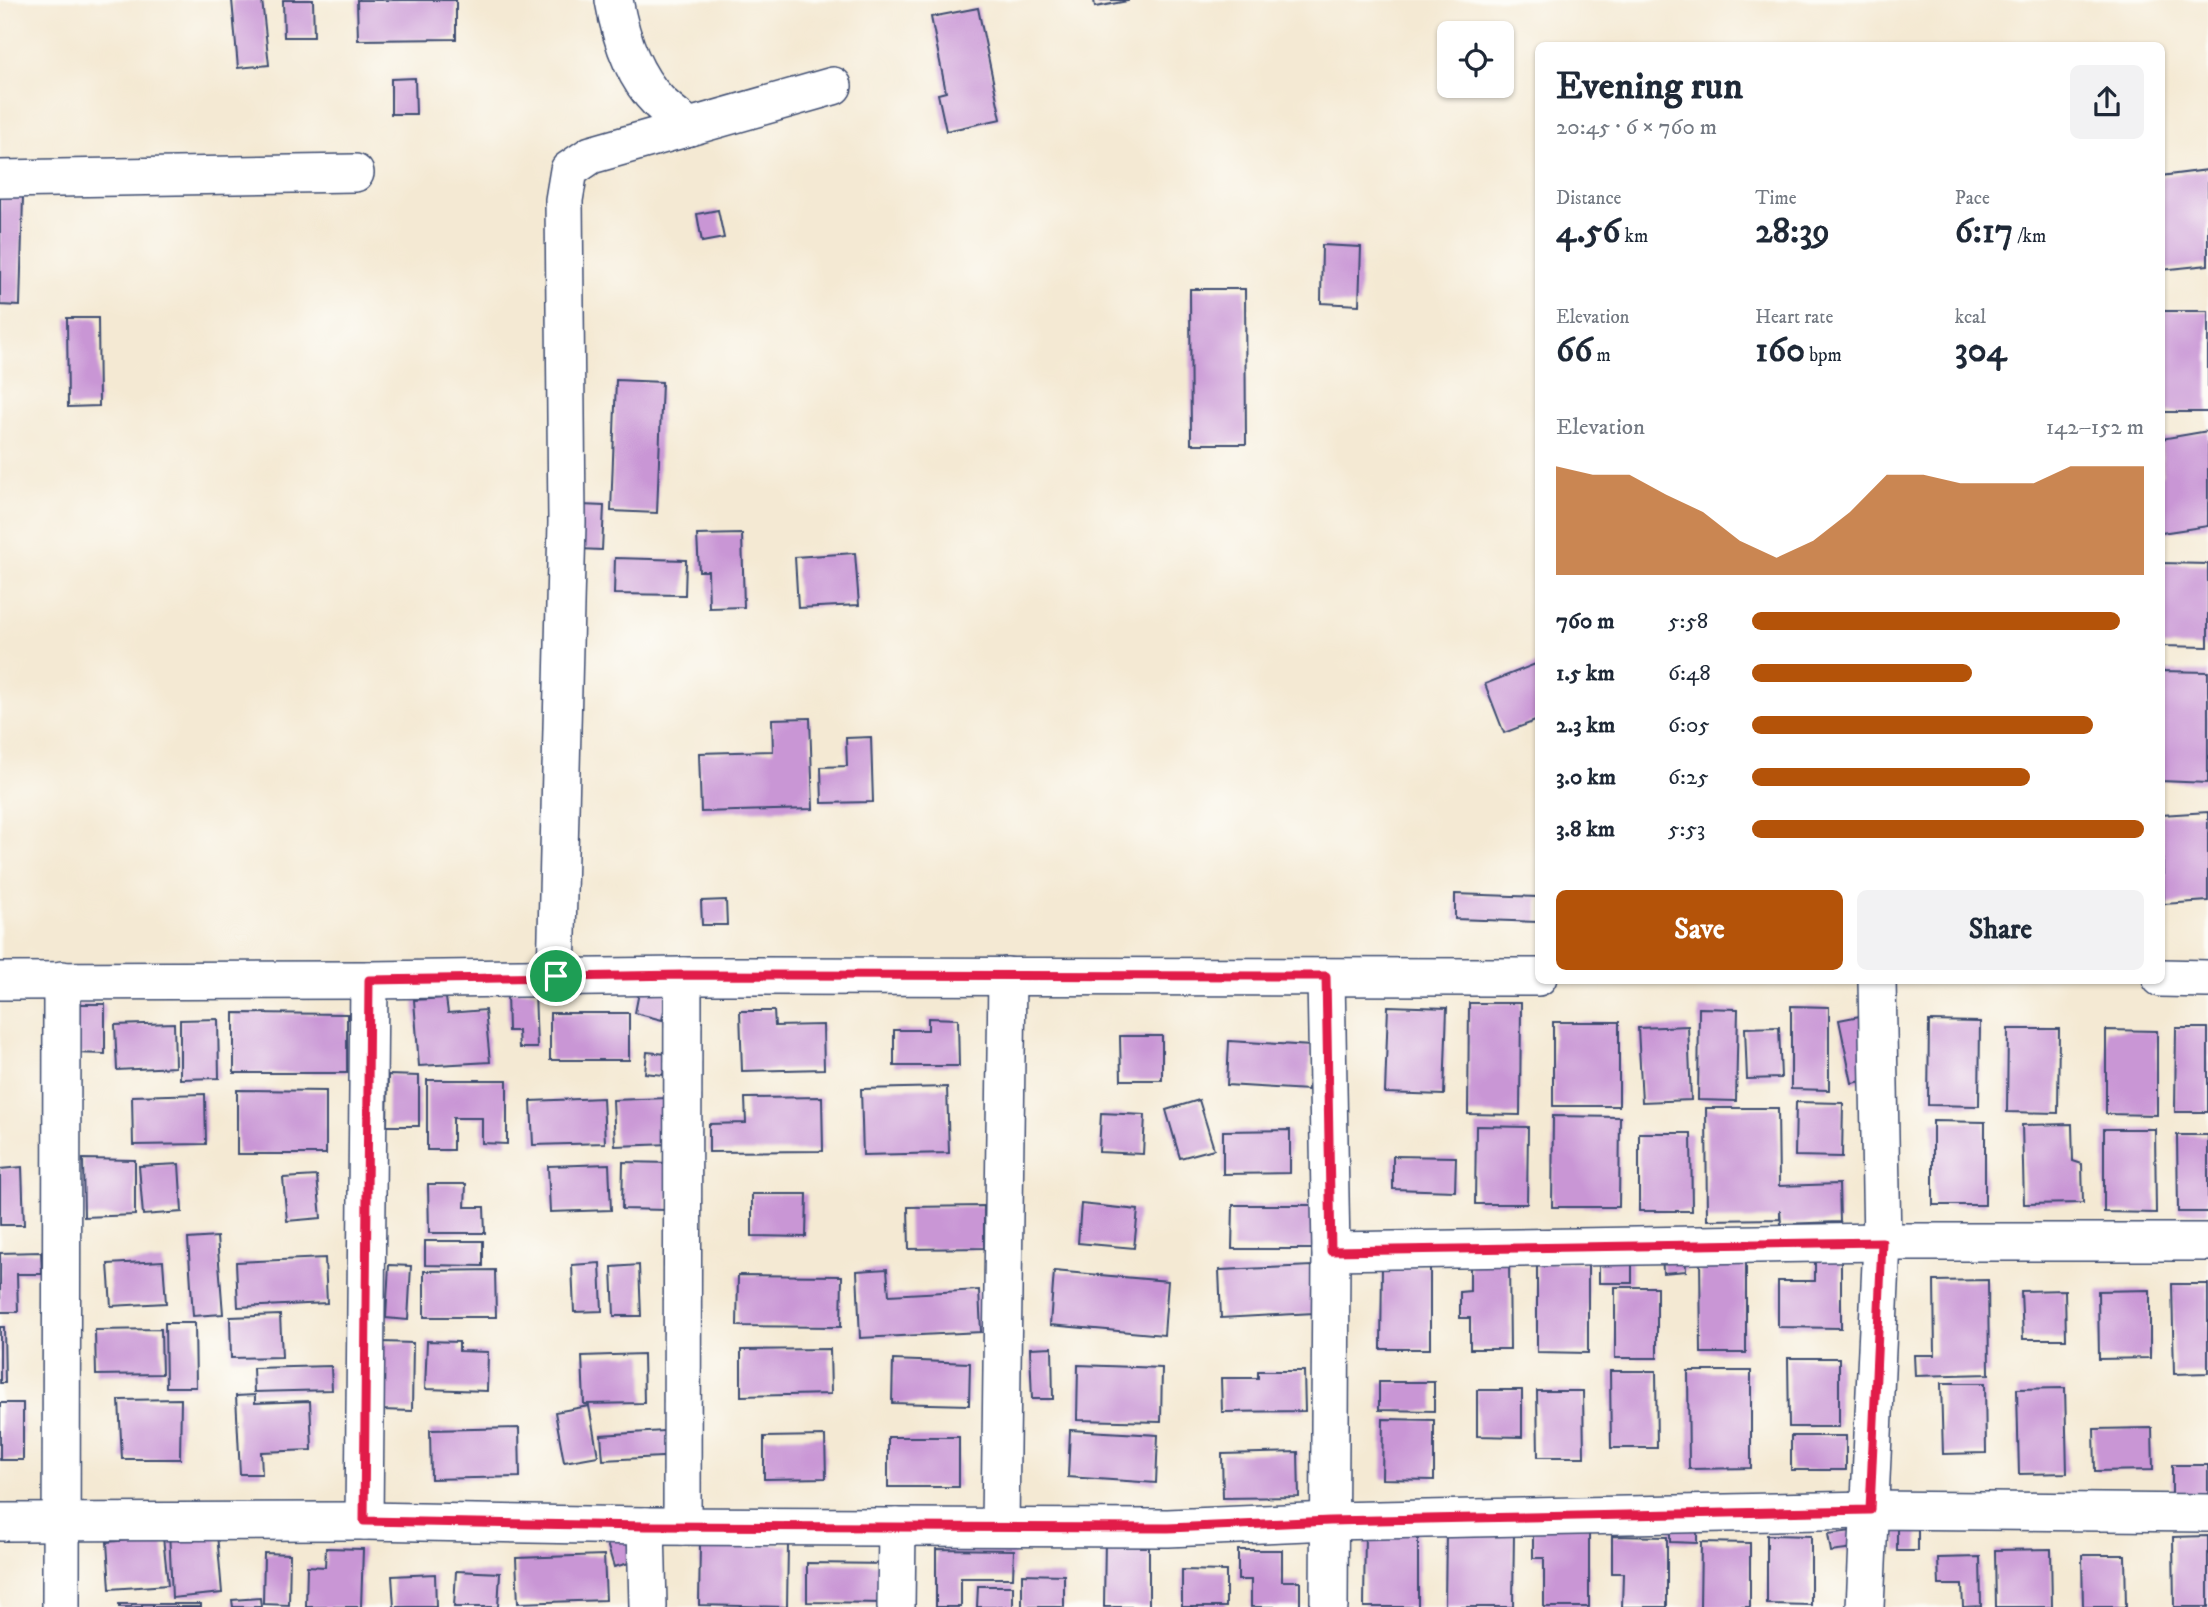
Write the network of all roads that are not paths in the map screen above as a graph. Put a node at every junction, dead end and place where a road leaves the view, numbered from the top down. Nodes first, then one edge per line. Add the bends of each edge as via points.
1 (614, 0) edge
2 (833, 86) dead end
3 (689, 127) junction
4 (355, 173) dead end
5 (0, 178) edge
6 (683, 975) junction
7 (556, 976) junction
8 (1007, 976) junction
9 (1326, 976) junction
10 (1535, 977) edge
11 (2165, 978) edge
12 (2208, 979) edge
13 (62, 980) junction
14 (369, 980) junction
15 (0, 981) edge
16 (1877, 984) edge
17 (1882, 1242) junction
18 (2208, 1242) edge
19 (1331, 1251) junction
20 (1870, 1510) junction
21 (2208, 1513) edge
22 (364, 1521) junction
23 (1330, 1521) junction
24 (0, 1522) edge
25 (62, 1523) junction
26 (646, 1526) junction
27 (682, 1526) junction
28 (1000, 1526) junction
29 (897, 1527) junction
30 (61, 1607) edge
31 (648, 1607) edge
32 (896, 1607) edge
33 (1328, 1607) edge
34 (1865, 1607) edge

1 - 3 street via 628,53 642,79 657,101
2 - 3 street
3 - 7 street via 591,155 569,170 564,200 567,522
4 - 5 street
6 - 7 street
6 - 8 street
6 - 27 street
7 - 14 street
8 - 9 street
8 - 28 street
9 - 10 street
9 - 19 street
11 - 12 street
13 - 14 street
13 - 15 street
13 - 25 street
14 - 22 street
16 - 17 street
17 - 18 street
17 - 19 street
17 - 20 street
19 - 23 street
20 - 21 street
20 - 23 street
20 - 34 street
22 - 25 street
22 - 26 street
23 - 28 street via 1168,1528
23 - 33 street
24 - 25 street
25 - 30 street
26 - 27 street
26 - 31 street
27 - 29 street
28 - 29 street
29 - 32 street

